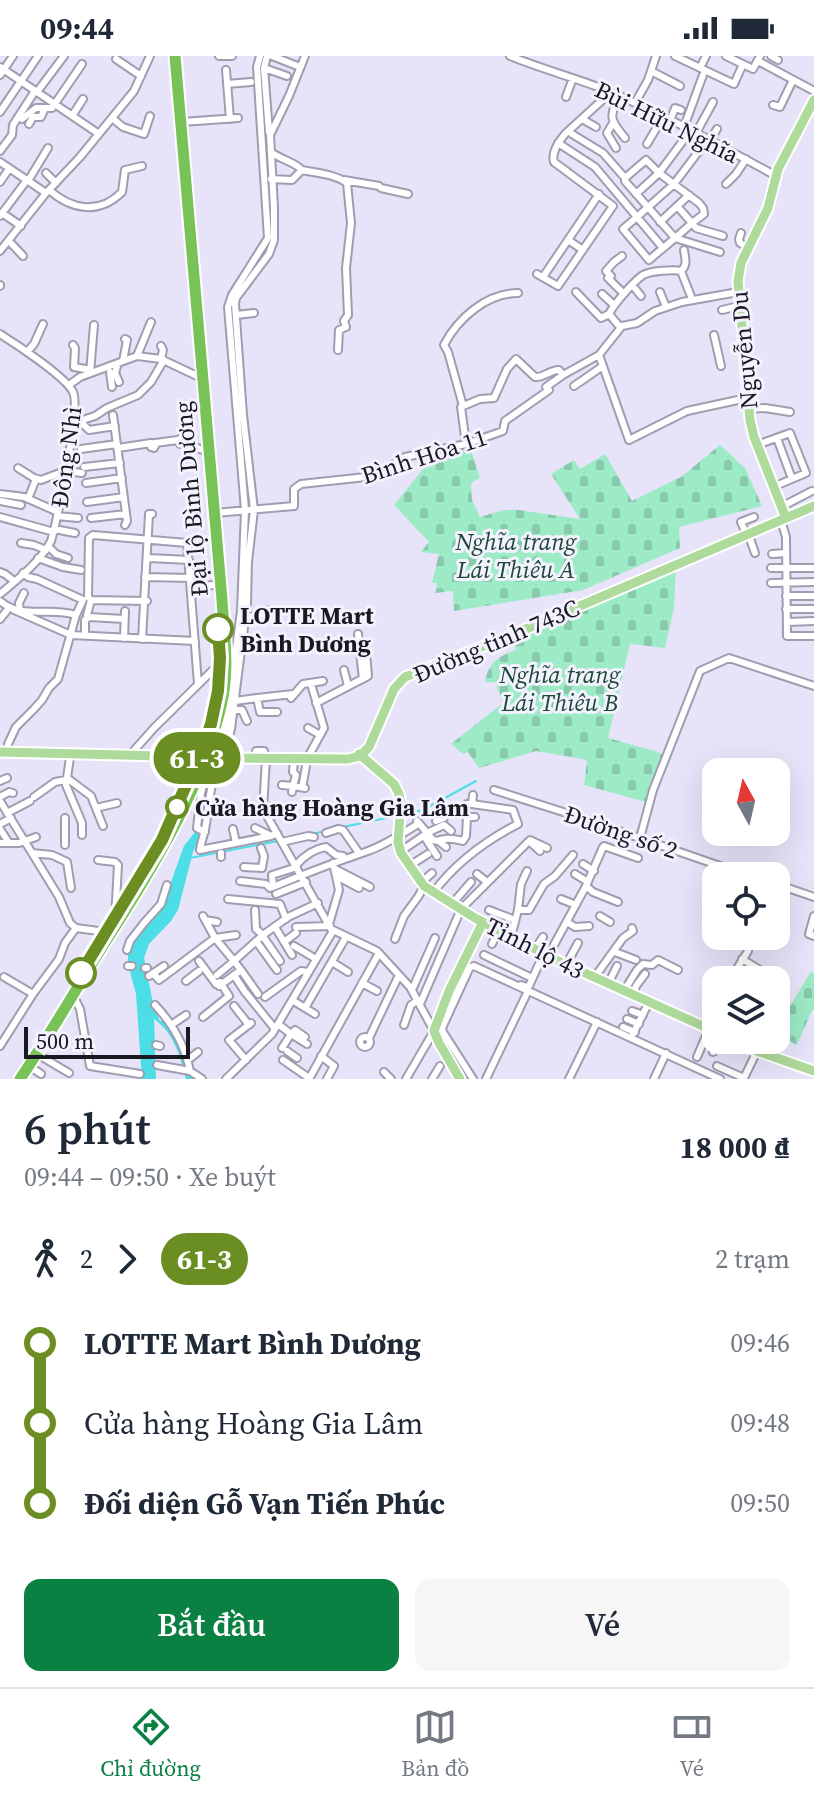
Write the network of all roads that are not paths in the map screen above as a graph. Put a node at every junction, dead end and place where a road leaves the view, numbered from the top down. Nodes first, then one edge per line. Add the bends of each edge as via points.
1 (13, 56) edge
2 (38, 56) edge
3 (64, 56) edge
4 (150, 56) edge
5 (169, 56) edge
6 (175, 56) edge
7 (219, 56) edge
8 (229, 56) edge
9 (260, 56) edge
10 (270, 56) edge
11 (305, 56) edge
12 (510, 56) edge
13 (656, 56) edge
14 (675, 56) edge
15 (706, 56) edge
16 (726, 56) edge
17 (771, 56) edge
18 (759, 58) edge
19 (116, 59) dead end
20 (778, 60) dead end
21 (82, 64) dead end
22 (743, 64) junction
23 (300, 67) junction
24 (264, 68) junction
25 (226, 70) dead end
26 (1, 71) edge
27 (651, 71) junction
28 (702, 71) junction
29 (141, 76) junction
30 (287, 76) dead end
31 (573, 78) junction
32 (793, 80) junction
33 (21, 81) junction
34 (251, 82) dead end
35 (227, 84) junction
36 (680, 86) dead end
37 (814, 91) edge
38 (36, 92) junction
39 (610, 93) junction
40 (566, 97) dead end
41 (619, 97) junction
42 (83, 99) dead end
43 (814, 100) edge
44 (713, 102) dead end
45 (635, 103) junction
46 (55, 104) junction
47 (773, 105) dead end
48 (681, 110) dead end
49 (0, 112) edge
50 (72, 116) junction
51 (150, 116) dead end
52 (112, 118) junction
53 (582, 119) junction
54 (667, 119) junction
55 (26, 122) dead end
56 (182, 122) junction
57 (613, 123) junction
58 (596, 127) dead end
59 (717, 129) dead end
60 (690, 130) junction
61 (99, 134) junction
62 (572, 134) dead end
63 (270, 135) junction
64 (625, 138) dead end
65 (709, 140) junction
66 (79, 142) dead end
67 (558, 143) junction
68 (647, 144) dead end
69 (48, 148) dead end
70 (87, 148) junction
71 (616, 148) dead end
72 (0, 151) edge
73 (271, 152) junction
74 (746, 159) junction
75 (0, 162) edge
76 (142, 166) dead end
77 (9, 169) junction
78 (183, 169) junction
79 (302, 170) junction
80 (46, 173) dead end
81 (659, 173) junction
82 (776, 176) junction
83 (625, 178) junction
84 (27, 180) junction
85 (344, 180) junction
86 (0, 182) edge
87 (56, 183) junction
88 (674, 184) junction
89 (726, 184) dead end
90 (270, 185) junction
91 (616, 191) junction
92 (48, 192) junction
93 (408, 194) dead end
94 (636, 194) junction
95 (689, 195) junction
96 (602, 196) junction
97 (677, 206) junction
98 (648, 208) junction
99 (1, 215) edge
100 (637, 217) junction
101 (660, 222) junction
102 (692, 223) junction
103 (21, 226) junction
104 (741, 233) dead end
105 (723, 236) dead end
106 (675, 238) junction
107 (568, 240) junction
108 (9, 241) junction
109 (663, 248) junction
110 (749, 248) junction
111 (583, 250) junction
112 (684, 250) dead end
113 (0, 251) edge
114 (720, 252) dead end
115 (23, 256) dead end
116 (622, 256) dead end
117 (668, 262) dead end
118 (640, 263) dead end
119 (679, 270) junction
120 (647, 273) junction
121 (718, 284) dead end
122 (633, 286) junction
123 (576, 292) dead end
124 (660, 292) dead end
125 (738, 292) junction
126 (518, 293) dead end
127 (602, 294) dead end
128 (624, 294) junction
129 (719, 294) junction
130 (641, 296) dead end
131 (694, 299) junction
132 (614, 305) junction
133 (739, 306) junction
134 (666, 307) junction
135 (697, 307) dead end
136 (722, 310) dead end
137 (254, 313) dead end
138 (609, 314) junction
139 (236, 315) junction
140 (151, 322) dead end
141 (43, 324) dead end
142 (94, 325) dead end
143 (620, 327) junction
144 (0, 334) edge
145 (714, 335) dead end
146 (125, 339) dead end
147 (73, 345) dead end
148 (161, 346) dead end
149 (338, 350) dead end
150 (27, 352) junction
151 (599, 355) junction
152 (137, 356) junction
153 (162, 359) junction
154 (121, 362) junction
155 (603, 366) junction
156 (721, 366) dead end
157 (93, 371) junction
158 (112, 372) junction
159 (563, 375) junction
160 (197, 376) junction
161 (69, 385) junction
162 (114, 386) dead end
163 (574, 386) dead end
164 (747, 404) junction
165 (463, 406) junction
166 (790, 412) dead end
167 (113, 415) dead end
168 (73, 423) junction
169 (82, 423) dead end
170 (115, 426) junction
171 (777, 438) junction
172 (466, 444) junction
173 (757, 445) junction
174 (118, 448) junction
175 (206, 448) junction
176 (81, 449) dead end
177 (120, 463) junction
178 (18, 468) dead end
179 (65, 471) junction
180 (122, 478) junction
181 (36, 479) junction
182 (792, 479) junction
183 (86, 483) dead end
184 (773, 487) junction
185 (812, 491) edge
186 (0, 497) edge
187 (124, 497) junction
188 (28, 499) junction
189 (87, 502) dead end
190 (814, 504) edge
191 (21, 505) dead end
192 (250, 510) junction
193 (57, 514) junction
194 (126, 514) junction
195 (212, 514) junction
196 (783, 515) junction
197 (0, 517) edge
198 (754, 517) dead end
199 (78, 518) dead end
200 (91, 518) dead end
201 (125, 525) dead end
202 (54, 530) junction
203 (747, 532) junction
204 (75, 533) dead end
205 (148, 540) junction
206 (21, 543) dead end
207 (47, 548) junction
208 (755, 553) dead end
209 (786, 553) junction
210 (772, 554) dead end
211 (38, 558) junction
212 (68, 558) dead end
213 (149, 558) junction
214 (25, 559) dead end
215 (189, 560) junction
216 (31, 566) junction
217 (771, 568) dead end
218 (786, 568) junction
219 (814, 568) edge
220 (81, 570) dead end
221 (0, 572) edge
222 (23, 573) junction
223 (146, 577) junction
224 (192, 579) junction
225 (14, 581) junction
226 (814, 582) edge
227 (771, 583) dead end
228 (786, 583) junction
229 (215, 586) junction
230 (24, 593) dead end
231 (0, 594) edge
232 (786, 596) junction
233 (814, 596) edge
234 (87, 599) junction
235 (0, 601) edge
236 (145, 601) junction
237 (786, 609) junction
238 (814, 609) edge
239 (14, 610) junction
240 (271, 610) dead end
241 (76, 615) junction
242 (89, 617) junction
243 (246, 617) junction
244 (0, 619) edge
245 (814, 621) edge
246 (787, 622) junction
247 (358, 634) dead end
248 (71, 635) junction
249 (85, 635) junction
250 (814, 636) edge
251 (124, 638) junction
252 (144, 639) junction
253 (195, 641) junction
254 (366, 653) dead end
255 (220, 663) junction
256 (344, 670) dead end
257 (363, 679) junction
258 (323, 681) dead end
259 (305, 682) junction
260 (198, 684) junction
261 (348, 686) junction
262 (814, 686) edge
263 (257, 698) junction
264 (235, 701) junction
265 (316, 703) junction
266 (233, 710) junction
267 (277, 712) dead end
268 (247, 721) dead end
269 (308, 728) dead end
270 (320, 735) junction
271 (2, 753) edge
272 (21, 754) junction
273 (358, 754) junction
274 (88, 756) junction
275 (209, 756) junction
276 (263, 756) junction
277 (70, 757) junction
278 (129, 757) junction
279 (308, 758) junction
280 (294, 760) junction
281 (66, 779) junction
282 (303, 786) junction
283 (292, 789) junction
284 (494, 790) dead end
285 (200, 792) junction
286 (13, 793) dead end
287 (283, 795) dead end
288 (473, 795) dead end
289 (301, 799) dead end
290 (0, 800) edge
291 (117, 803) dead end
292 (472, 804) junction
293 (96, 808) junction
294 (454, 814) dead end
295 (9, 815) junction
296 (65, 818) dead end
297 (103, 826) dead end
298 (471, 827) dead end
299 (255, 828) dead end
300 (233, 829) dead end
301 (451, 831) dead end
302 (205, 832) junction
303 (326, 833) dead end
304 (0, 834) edge
305 (82, 835) dead end
306 (423, 835) junction
307 (399, 836) junction
308 (36, 837) dead end
309 (278, 837) junction
310 (308, 837) dead end
311 (640, 838) junction
312 (24, 840) junction
313 (367, 841) dead end
314 (438, 841) junction
315 (236, 843) junction
316 (65, 845) dead end
317 (446, 847) dead end
318 (261, 848) dead end
319 (372, 849) junction
320 (400, 849) junction
321 (544, 849) dead end
322 (501, 852) dead end
323 (32, 853) junction
324 (359, 853) junction
325 (428, 854) dead end
326 (573, 855) dead end
327 (344, 858) junction
328 (638, 858) dead end
329 (98, 860) dead end
330 (507, 862) junction
331 (709, 862) edge
332 (583, 864) dead end
333 (296, 866) junction
334 (409, 866) junction
335 (244, 867) dead end
336 (261, 868) junction
337 (335, 869) junction
338 (512, 870) dead end
339 (527, 871) dead end
340 (594, 871) junction
341 (450, 872) junction
342 (497, 872) junction
343 (432, 873) dead end
344 (477, 874) dead end
345 (575, 874) dead end
346 (304, 879) junction
347 (506, 880) dead end
348 (471, 882) dead end
349 (487, 882) junction
350 (260, 883) junction
351 (422, 884) junction
352 (167, 885) dead end
353 (590, 885) junction
354 (370, 887) dead end
355 (71, 888) dead end
356 (359, 888) dead end
357 (790, 889) edge
358 (275, 891) junction
359 (241, 892) dead end
360 (433, 893) junction
361 (814, 897) edge
362 (228, 899) dead end
363 (561, 899) dead end
364 (618, 902) dead end
365 (318, 903) junction
366 (577, 903) junction
367 (456, 906) junction
368 (585, 907) dead end
369 (255, 910) dead end
370 (489, 910) dead end
371 (518, 910) junction
372 (600, 916) dead end
373 (814, 916) edge
374 (286, 919) junction
375 (515, 920) junction
376 (117, 921) junction
377 (217, 922) dead end
378 (483, 922) junction
379 (567, 922) junction
380 (610, 922) dead end
381 (589, 926) dead end
382 (275, 927) junction
383 (331, 927) junction
384 (76, 928) junction
385 (632, 928) dead end
386 (499, 930) junction
387 (106, 932) junction
388 (236, 935) dead end
389 (814, 936) edge
390 (261, 937) junction
391 (346, 937) junction
392 (511, 937) junction
393 (543, 937) dead end
394 (215, 938) junction
395 (435, 938) dead end
396 (395, 939) dead end
397 (284, 942) junction
398 (578, 943) dead end
399 (492, 944) dead end
400 (294, 946) dead end
401 (127, 950) dead end
402 (748, 951) dead end
403 (615, 952) junction
404 (379, 953) junction
405 (542, 953) junction
406 (292, 955) dead end
407 (484, 955) dead end
408 (742, 959) junction
409 (315, 960) junction
410 (636, 960) dead end
411 (199, 961) dead end
412 (234, 961) junction
413 (280, 961) dead end
414 (184, 963) junction
415 (330, 965) junction
416 (479, 965) dead end
417 (566, 965) junction
418 (164, 966) dead end
419 (617, 966) dead end
420 (738, 966) edge
421 (753, 966) edge
422 (241, 970) junction
423 (277, 970) dead end
424 (678, 970) dead end
425 (348, 972) dead end
426 (307, 974) junction
427 (645, 974) dead end
428 (217, 975) dead end
429 (234, 975) junction
430 (399, 975) junction
431 (4, 977) dead end
432 (532, 978) junction
433 (594, 978) junction
434 (186, 981) dead end
435 (319, 981) dead end
436 (362, 983) junction
437 (608, 984) junction
438 (219, 986) junction
439 (299, 988) junction
440 (412, 990) junction
441 (377, 991) dead end
442 (528, 991) junction
443 (308, 993) dead end
444 (628, 993) junction
445 (33, 994) junction
446 (69, 998) junction
447 (292, 1000) junction
448 (419, 1002) junction
449 (649, 1002) junction
450 (155, 1005) dead end
451 (234, 1006) dead end
452 (305, 1008) junction
453 (632, 1011) dead end
454 (315, 1014) dead end
455 (186, 1015) dead end
456 (643, 1015) junction
457 (203, 1017) dead end
458 (627, 1019) dead end
459 (327, 1021) dead end
460 (597, 1022) junction
461 (639, 1024) junction
462 (171, 1025) junction
463 (404, 1025) dead end
464 (702, 1025) edge
465 (276, 1026) junction
466 (337, 1027) junction
467 (623, 1027) dead end
468 (434, 1031) junction
469 (291, 1034) junction
470 (44, 1038) junction
471 (369, 1038) dead end
472 (306, 1040) dead end
473 (0, 1046) edge
474 (702, 1046) edge
475 (198, 1052) dead end
476 (666, 1053) junction
477 (37, 1054) junction
478 (761, 1054) edge
479 (321, 1056) junction
480 (765, 1056) junction
481 (697, 1057) dead end
482 (297, 1058) dead end
483 (188, 1060) junction
484 (246, 1060) junction
485 (283, 1060) dead end
486 (157, 1065) dead end
487 (29, 1066) junction
488 (440, 1066) dead end
489 (717, 1066) dead end
490 (187, 1070) junction
491 (299, 1071) junction
492 (814, 1071) edge
493 (384, 1072) dead end
494 (69, 1073) dead end
495 (41, 1074) dead end
496 (140, 1074) dead end
497 (18, 1079) edge
498 (202, 1079) edge
499 (226, 1079) edge
500 (292, 1079) edge
501 (309, 1079) edge
502 (327, 1079) edge
503 (391, 1079) edge
504 (406, 1079) edge
505 (432, 1079) edge
506 (460, 1079) edge
507 (473, 1079) edge
508 (486, 1079) edge
509 (569, 1079) edge
510 (654, 1079) edge
511 (720, 1079) edge

1 - 26 street
2 - 33 street
3 - 38 street
4 - 29 street
5 - 78 highway, Đại lộ Bình Dương
6 - 56 highway, Đại lộ Bình Dương
7 - 8 street
9 - 90 street
10 - 23 street
10 - 24 street
11 - 23 street
12 - 31 street, Bùi Hữu Nghĩa
13 - 27 street
14 - 28 street
15 - 28 street
16 - 22 street
17 - 20 street
18 - 22 street via 753,69
18 - 32 street
19 - 29 street
21 - 46 street
22 - 28 street via 734,84
23 - 63 street
24 - 30 street
24 - 63 street
25 - 35 street
26 - 33 street
27 - 36 street
27 - 45 street
28 - 60 street
29 - 52 street
31 - 39 street, Bùi Hữu Nghĩa
31 - 40 street
32 - 37 street
32 - 47 street via 780,107
33 - 38 street
33 - 49 street
34 - 35 street
35 - 56 street via 234,118
38 - 46 street
38 - 72 street
39 - 41 street, Bùi Hữu Nghĩa
39 - 53 street
41 - 45 street, Bùi Hữu Nghĩa
41 - 57 street
42 - 50 street
43 - 82 main road, Nguyễn Du
44 - 60 street
45 - 54 street, Bùi Hữu Nghĩa
46 - 50 street
46 - 55 street via 34,108
48 - 54 street via 676,108
50 - 61 street
51 - 52 street via 144,134
52 - 61 street
53 - 58 street
53 - 67 street
54 - 60 street, Bùi Hữu Nghĩa
54 - 68 street
56 - 78 highway, Đại lộ Bình Dương
57 - 64 street
57 - 71 street via 607,133
59 - 65 street
60 - 65 street, Bùi Hữu Nghĩa
60 - 81 street
61 - 70 street
62 - 83 street via 603,153
63 - 73 street
65 - 74 street, Bùi Hữu Nghĩa
65 - 88 street
66 - 70 street
67 - 91 street via 595,167
67 - 96 street via 554,162
69 - 84 street
70 - 87 street
73 - 79 street
73 - 90 street
74 - 82 street, Bùi Hữu Nghĩa
74 - 89 street
75 - 77 street
76 - 92 street via 125,170 122,192 95,207
77 - 84 street
77 - 86 street
78 - 160 highway, Đại lộ Bình Dương
78 - 175 highway, Đại lộ Bình Dương
79 - 85 street
79 - 90 street via 292,180
80 - 87 street
81 - 83 street via 646,160
81 - 88 street
81 - 94 street
82 - 110 main road, Nguyễn Du
83 - 94 street
84 - 92 street
84 - 99 street
85 - 93 street
85 - 149 street via 351,223 348,315 346,327 339,330
87 - 92 street
88 - 95 street
88 - 98 street
90 - 139 street via 274,240 236,298
90 - 192 street via 264,192 268,238 228,307
91 - 96 street
91 - 100 street
92 - 103 street
94 - 98 street
95 - 97 street
95 - 102 street via 704,214
96 - 107 street
96 - 111 street via 613,206
97 - 101 street
97 - 102 street
98 - 100 street
98 - 101 street
99 - 103 street
100 - 109 street
100 - 109 street via 623,229 649,260
101 - 106 street
102 - 105 street
102 - 106 street
103 - 108 street
104 - 110 street via 740,243
106 - 109 street
106 - 114 street
107 - 111 street
107 - 111 street via 540,275 558,286
108 - 113 street
108 - 115 street
110 - 125 main road, Nguyễn Du
112 - 119 street via 686,264
116 - 128 street via 606,271
117 - 119 street
118 - 120 street
119 - 120 street
119 - 131 street
120 - 122 street
121 - 129 street
122 - 128 street
122 - 130 street
123 - 138 street via 601,318
124 - 134 street
125 - 129 street
125 - 133 main road, Nguyễn Du
126 - 165 street via 484,302 462,318 444,345
127 - 132 street
128 - 132 street
129 - 131 street
131 - 134 street
131 - 135 street
132 - 138 street
133 - 136 street
133 - 164 main road, Nguyễn Du
134 - 143 street
137 - 139 street
138 - 143 street
139 - 192 street
140 - 152 street
141 - 150 street
142 - 157 street
143 - 151 street
144 - 150 street, Đông Nhì
145 - 156 street
146 - 154 street
147 - 157 street via 74,367
148 - 153 street
150 - 161 street, Đông Nhì
151 - 155 street
151 - 159 street
152 - 153 street
152 - 154 street
153 - 160 street
153 - 168 street via 138,395
154 - 157 street
154 - 158 street
155 - 163 street
155 - 164 street via 629,440 687,411
157 - 158 street
157 - 161 street
158 - 162 street
159 - 165 street via 553,370 535,377 516,359 494,398
159 - 172 street, Bình Hòa 11 via 505,421 503,431
160 - 175 highway, Đại lộ Bình Dương
161 - 168 street, Đông Nhì via 76,396
164 - 166 street
164 - 173 main road, Nguyễn Du
165 - 172 street
167 - 170 street
168 - 179 street, Đông Nhì
169 - 170 street via 89,430
170 - 174 street
171 - 173 street
171 - 182 street
171 - 182 street via 790,433 806,473
172 - 192 street, Bình Hòa 11 via 405,457 375,476 301,484 294,489 294,506
173 - 184 main road, Nguyễn Du
174 - 175 street via 181,442
174 - 176 street
174 - 177 street
175 - 195 highway, Đại lộ Bình Dương
177 - 179 street
177 - 180 street
178 - 181 street
179 - 181 street
179 - 193 street, Đông Nhì
180 - 183 street
180 - 187 street
181 - 188 street
182 - 184 street
184 - 196 main road, Nguyễn Du
185 - 196 street
186 - 188 street
186 - 191 street
187 - 189 street
187 - 194 street
188 - 193 street
190 - 196 main road, Đường tỉnh 743C
192 - 195 street
192 - 243 street
192 - 275 street via 225,730
193 - 199 street
193 - 202 street, Đông Nhì
194 - 200 street
194 - 201 street
195 - 229 highway, Đại lộ Bình Dương
195 - 275 highway, Đại lộ Bình Dương via 226,657
196 - 203 main road, Đường tỉnh 743C
196 - 209 street
197 - 202 street
198 - 203 street via 741,522
202 - 204 street
202 - 207 street, Đông Nhì
203 - 208 street
203 - 273 main road, Đường tỉnh 743C via 405,677 369,747
205 - 213 street
205 - 215 street via 187,543
205 - 223 street
205 - 234 street via 89,538
206 - 207 street
207 - 211 street, Đông Nhì
207 - 212 street
209 - 210 street
209 - 218 street
211 - 216 street, Đông Nhì
211 - 220 street
213 - 215 street
213 - 223 street
214 - 216 street
215 - 224 street
216 - 222 street, Đông Nhì
217 - 218 street
218 - 219 street
218 - 228 street
221 - 225 street
222 - 225 street, Đông Nhì
222 - 234 street
223 - 224 street
223 - 236 street
224 - 229 street
224 - 253 street
225 - 231 street, Đông Nhì
226 - 228 street
227 - 228 street
228 - 232 street
229 - 255 highway, Đại lộ Bình Dương
230 - 239 street
232 - 233 street
232 - 237 street
234 - 236 street
234 - 241 street
234 - 242 street
235 - 239 street
236 - 252 street
237 - 238 street
237 - 246 street
239 - 241 street
239 - 244 street
239 - 248 street
240 - 243 street
241 - 248 street
242 - 249 street
242 - 251 street via 124,615
243 - 264 street
245 - 246 street
246 - 250 street via 787,636
247 - 257 street
248 - 249 street
248 - 271 street via 58,679 16,727
249 - 251 street
251 - 252 street
252 - 253 street
253 - 260 street
254 - 257 street via 368,676
255 - 260 street
255 - 275 highway, Đại lộ Bình Dương via 207,735
256 - 261 street
257 - 261 street
258 - 259 street
259 - 263 street via 292,696
259 - 265 street
260 - 278 street
261 - 265 street
262 - 311 street via 729,658 700,671
263 - 264 street
263 - 267 street via 260,712
264 - 266 street
265 - 270 street via 323,725
266 - 268 street via 242,710
266 - 275 street
269 - 270 street
270 - 279 street
271 - 272 main road
272 - 274 main road
272 - 277 main road
273 - 279 main road via 348,759
273 - 307 main road, Tỉnh lộ 43 via 394,784 401,803
274 - 277 main road
274 - 278 main road
275 - 276 main road
275 - 278 main road
275 - 285 highway, Đại lộ Bình Dương
275 - 285 street
275 - 376 highway, Đại lộ Bình Dương
276 - 279 main road
276 - 280 main road
276 - 309 street via 263,809
277 - 281 street
279 - 280 main road
279 - 282 street
280 - 283 street
281 - 293 street via 88,792
281 - 295 street
281 - 305 street
282 - 283 street
282 - 289 street
283 - 287 street via 283,785
284 - 311 street, Đường số 2
285 - 302 street
285 - 302 street via 197,828
285 - 376 highway, Đại lộ Bình Dương
286 - 290 street
288 - 292 street
290 - 295 street
291 - 293 street
292 - 294 street
292 - 341 street via 513,810 520,827 478,848
293 - 297 street
295 - 304 street
295 - 312 street
296 - 316 street
298 - 314 street via 463,841
299 - 309 street
300 - 315 street
301 - 306 street via 439,821
302 - 315 street via 200,850 220,851
303 - 324 street via 343,830
304 - 312 street via 9,843
306 - 307 street via 417,822
306 - 314 street
306 - 320 street
306 - 341 street
307 - 319 street
307 - 320 main road, Tỉnh lộ 43
308 - 312 street
309 - 310 street
309 - 315 street
309 - 333 street
311 - 331 street, Đường số 2
312 - 323 street
313 - 319 street
314 - 317 street
318 - 336 street
319 - 324 street
320 - 334 main road, Tỉnh lộ 43
321 - 330 street via 529,841
322 - 330 street
323 - 355 street via 66,861
323 - 384 street
324 - 327 street
325 - 334 street
326 - 371 street via 544,884 529,910
327 - 333 street via 320,848
327 - 337 street
328 - 340 street via 604,846
329 - 376 street via 118,865
330 - 338 street
330 - 342 street
332 - 340 street
333 - 346 street
333 - 358 street via 272,875
334 - 351 main road, Tỉnh lộ 43
335 - 336 street
336 - 350 street
337 - 346 street
337 - 354 street
337 - 356 street
337 - 383 street via 339,890
339 - 371 street
340 - 353 street
341 - 360 street
342 - 347 street
342 - 349 street
343 - 351 street
344 - 349 street
345 - 353 street
346 - 358 street
346 - 358 street via 290,877
346 - 365 street
348 - 367 street
349 - 367 street
350 - 358 street
350 - 359 street via 241,882
351 - 360 main road, Tỉnh lộ 43
351 - 396 street
352 - 401 street via 161,904
353 - 364 street
353 - 366 street
357 - 361 street
360 - 367 main road, Tỉnh lộ 43
362 - 374 street via 280,904
363 - 366 street
365 - 374 street
365 - 383 street
366 - 368 street
366 - 379 street
367 - 378 main road, Tỉnh lộ 43
367 - 448 street
369 - 390 street
370 - 375 street
371 - 375 street
372 - 380 street
373 - 389 street via 809,934
374 - 382 street
375 - 392 street
376 - 387 highway, Đại lộ Bình Dương
376 - 446 highway, Đại lộ Bình Dương
377 - 394 street via 204,918
378 - 386 main road, Tỉnh lộ 43
378 - 468 main road
379 - 381 street
379 - 405 street
382 - 390 street
382 - 397 street
383 - 391 street
383 - 397 street via 296,930
383 - 409 street via 326,948
384 - 387 street
384 - 445 street
385 - 403 street
386 - 392 main road, Tỉnh lộ 43
386 - 399 street
387 - 446 highway, Đại lộ Bình Dương
388 - 394 street
390 - 412 street
390 - 413 street
390 - 423 street
391 - 404 street
391 - 415 street
392 - 405 main road, Tỉnh lộ 43
393 - 405 street
394 - 412 street
394 - 414 street
395 - 440 street
397 - 406 street
398 - 417 street
400 - 409 street
402 - 408 street
403 - 410 street
403 - 433 street
404 - 430 street
404 - 436 street
405 - 417 main road, Tỉnh lộ 43
405 - 432 street
407 - 432 street
408 - 420 street
408 - 421 street
409 - 415 street
409 - 426 street
411 - 438 street
412 - 422 street
412 - 428 street
414 - 418 street via 159,980 149,971
414 - 434 street via 196,973
415 - 425 street
415 - 452 street
416 - 432 street via 527,987
417 - 433 main road, Tỉnh lộ 43
419 - 437 street
422 - 426 street via 262,995 301,971
422 - 429 street
424 - 444 street via 658,960 643,964
426 - 435 street
426 - 439 street
427 - 444 street
429 - 438 street
429 - 465 street
430 - 440 street
430 - 471 street
431 - 445 street
433 - 437 main road, Tỉnh lộ 43
436 - 441 street
436 - 466 street
437 - 444 main road, Tỉnh lộ 43
438 - 457 street via 229,997
439 - 443 street
439 - 447 street
440 - 448 street
442 - 460 street
442 - 507 street via 470,967 442,1028
442 - 508 street
444 - 449 main road, Tỉnh lộ 43
445 - 473 street
446 - 470 highway, Đại lộ Bình Dương
446 - 496 street via 80,1009 90,1066
447 - 452 street
447 - 465 street
448 - 463 street via 411,1005
448 - 468 street
449 - 456 street
449 - 464 main road, Tỉnh lộ 43
450 - 462 street
451 - 484 street via 250,1024 229,1040
452 - 454 street
453 - 456 street
455 - 462 street
456 - 461 street
458 - 461 street
459 - 466 street
460 - 476 street
460 - 509 street
461 - 467 street via 634,1033
462 - 483 street
465 - 469 street
465 - 484 street
466 - 479 street
468 - 504 street
468 - 506 main road
469 - 472 street
469 - 482 street via 285,1049
470 - 477 highway, Đại lộ Bình Dương
470 - 497 highway, Đại lộ Bình Dương
474 - 481 street
475 - 483 street
476 - 510 street
476 - 511 street
477 - 487 highway, Đại lộ Bình Dương
477 - 494 street
478 - 480 main road
479 - 501 street
479 - 502 street via 334,1066
480 - 489 street via 744,1078
480 - 492 main road
483 - 490 street
484 - 499 street
485 - 491 street
486 - 490 street
487 - 495 street
487 - 497 highway, Đại lộ Bình Dương
488 - 505 street
490 - 498 street
491 - 500 street
491 - 501 street
493 - 503 street

